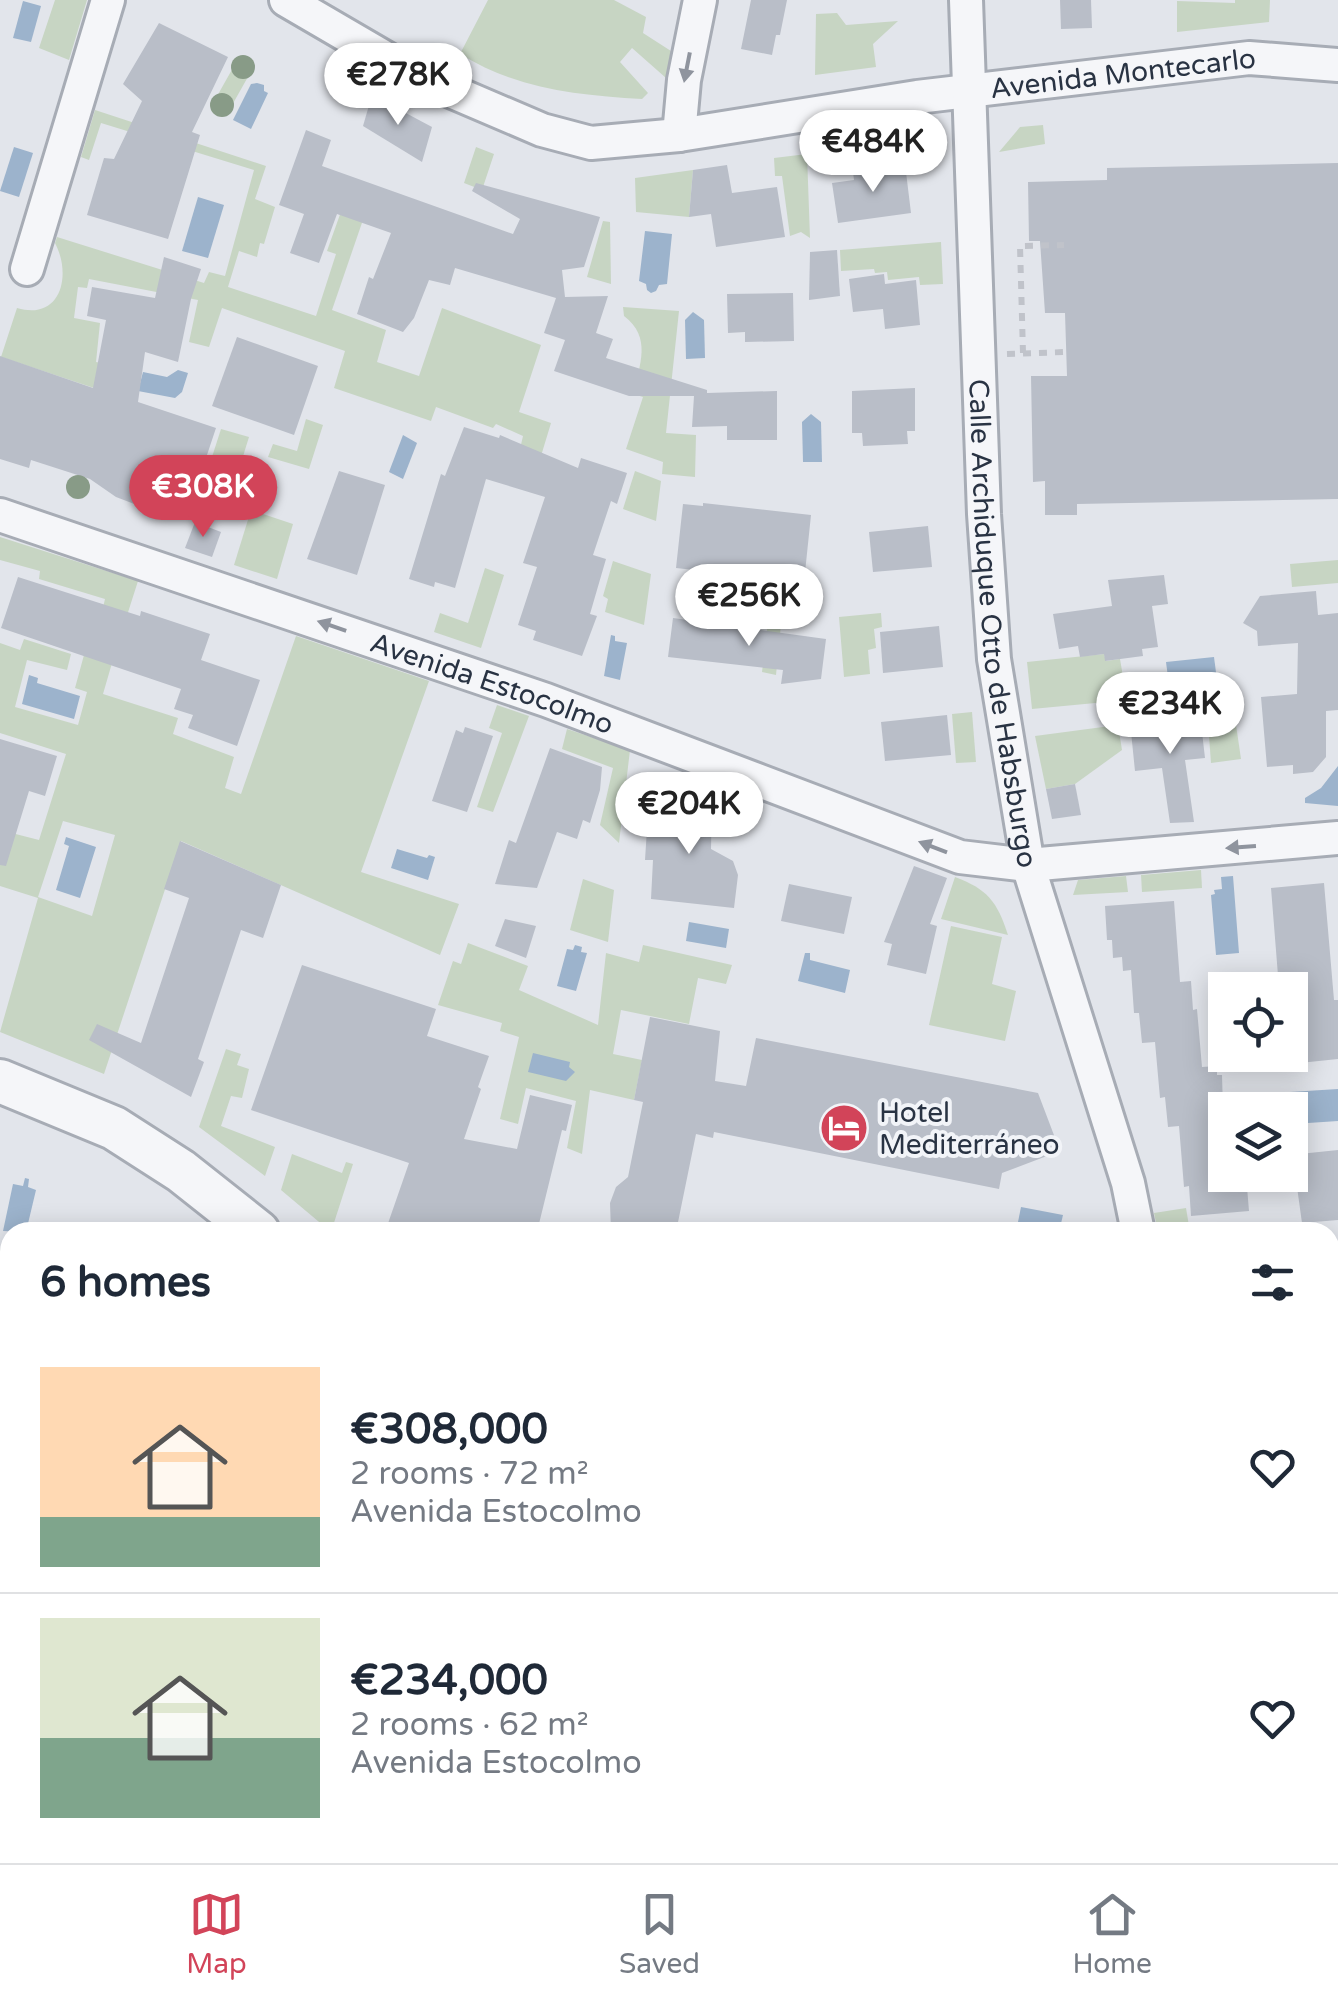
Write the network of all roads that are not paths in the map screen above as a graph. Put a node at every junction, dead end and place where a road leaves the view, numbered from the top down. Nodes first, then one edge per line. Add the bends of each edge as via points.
1 (108, 0) edge
2 (286, 0) edge
3 (700, 0) edge
4 (966, 0) edge
5 (1338, 65) edge
6 (967, 91) junction
7 (679, 135) junction
8 (27, 268) dead end
9 (0, 515) edge
10 (1338, 838) edge
11 (1028, 864) junction
12 (0, 1081) edge
13 (245, 1222) edge
14 (1136, 1222) edge

1 - 8 street
2 - 7 street, Avenida Montecarlo via 418,76 542,130 592,143
3 -> 7 street
4 - 6 street, Calle Archiduque Otto de Habsburgo
5 - 6 street, Avenida Montecarlo via 1249,58
6 - 7 street, Avenida Montecarlo
6 - 11 street, Calle Archiduque Otto de Habsburgo via 989,603
11 -> 9 street, Avenida Estocolmo via 960,857 546,700
10 -> 11 street, Avenida Estocolmo
11 - 14 street, Calle Archiduque Otto de Habsburgo
12 - 13 street via 114,1128

